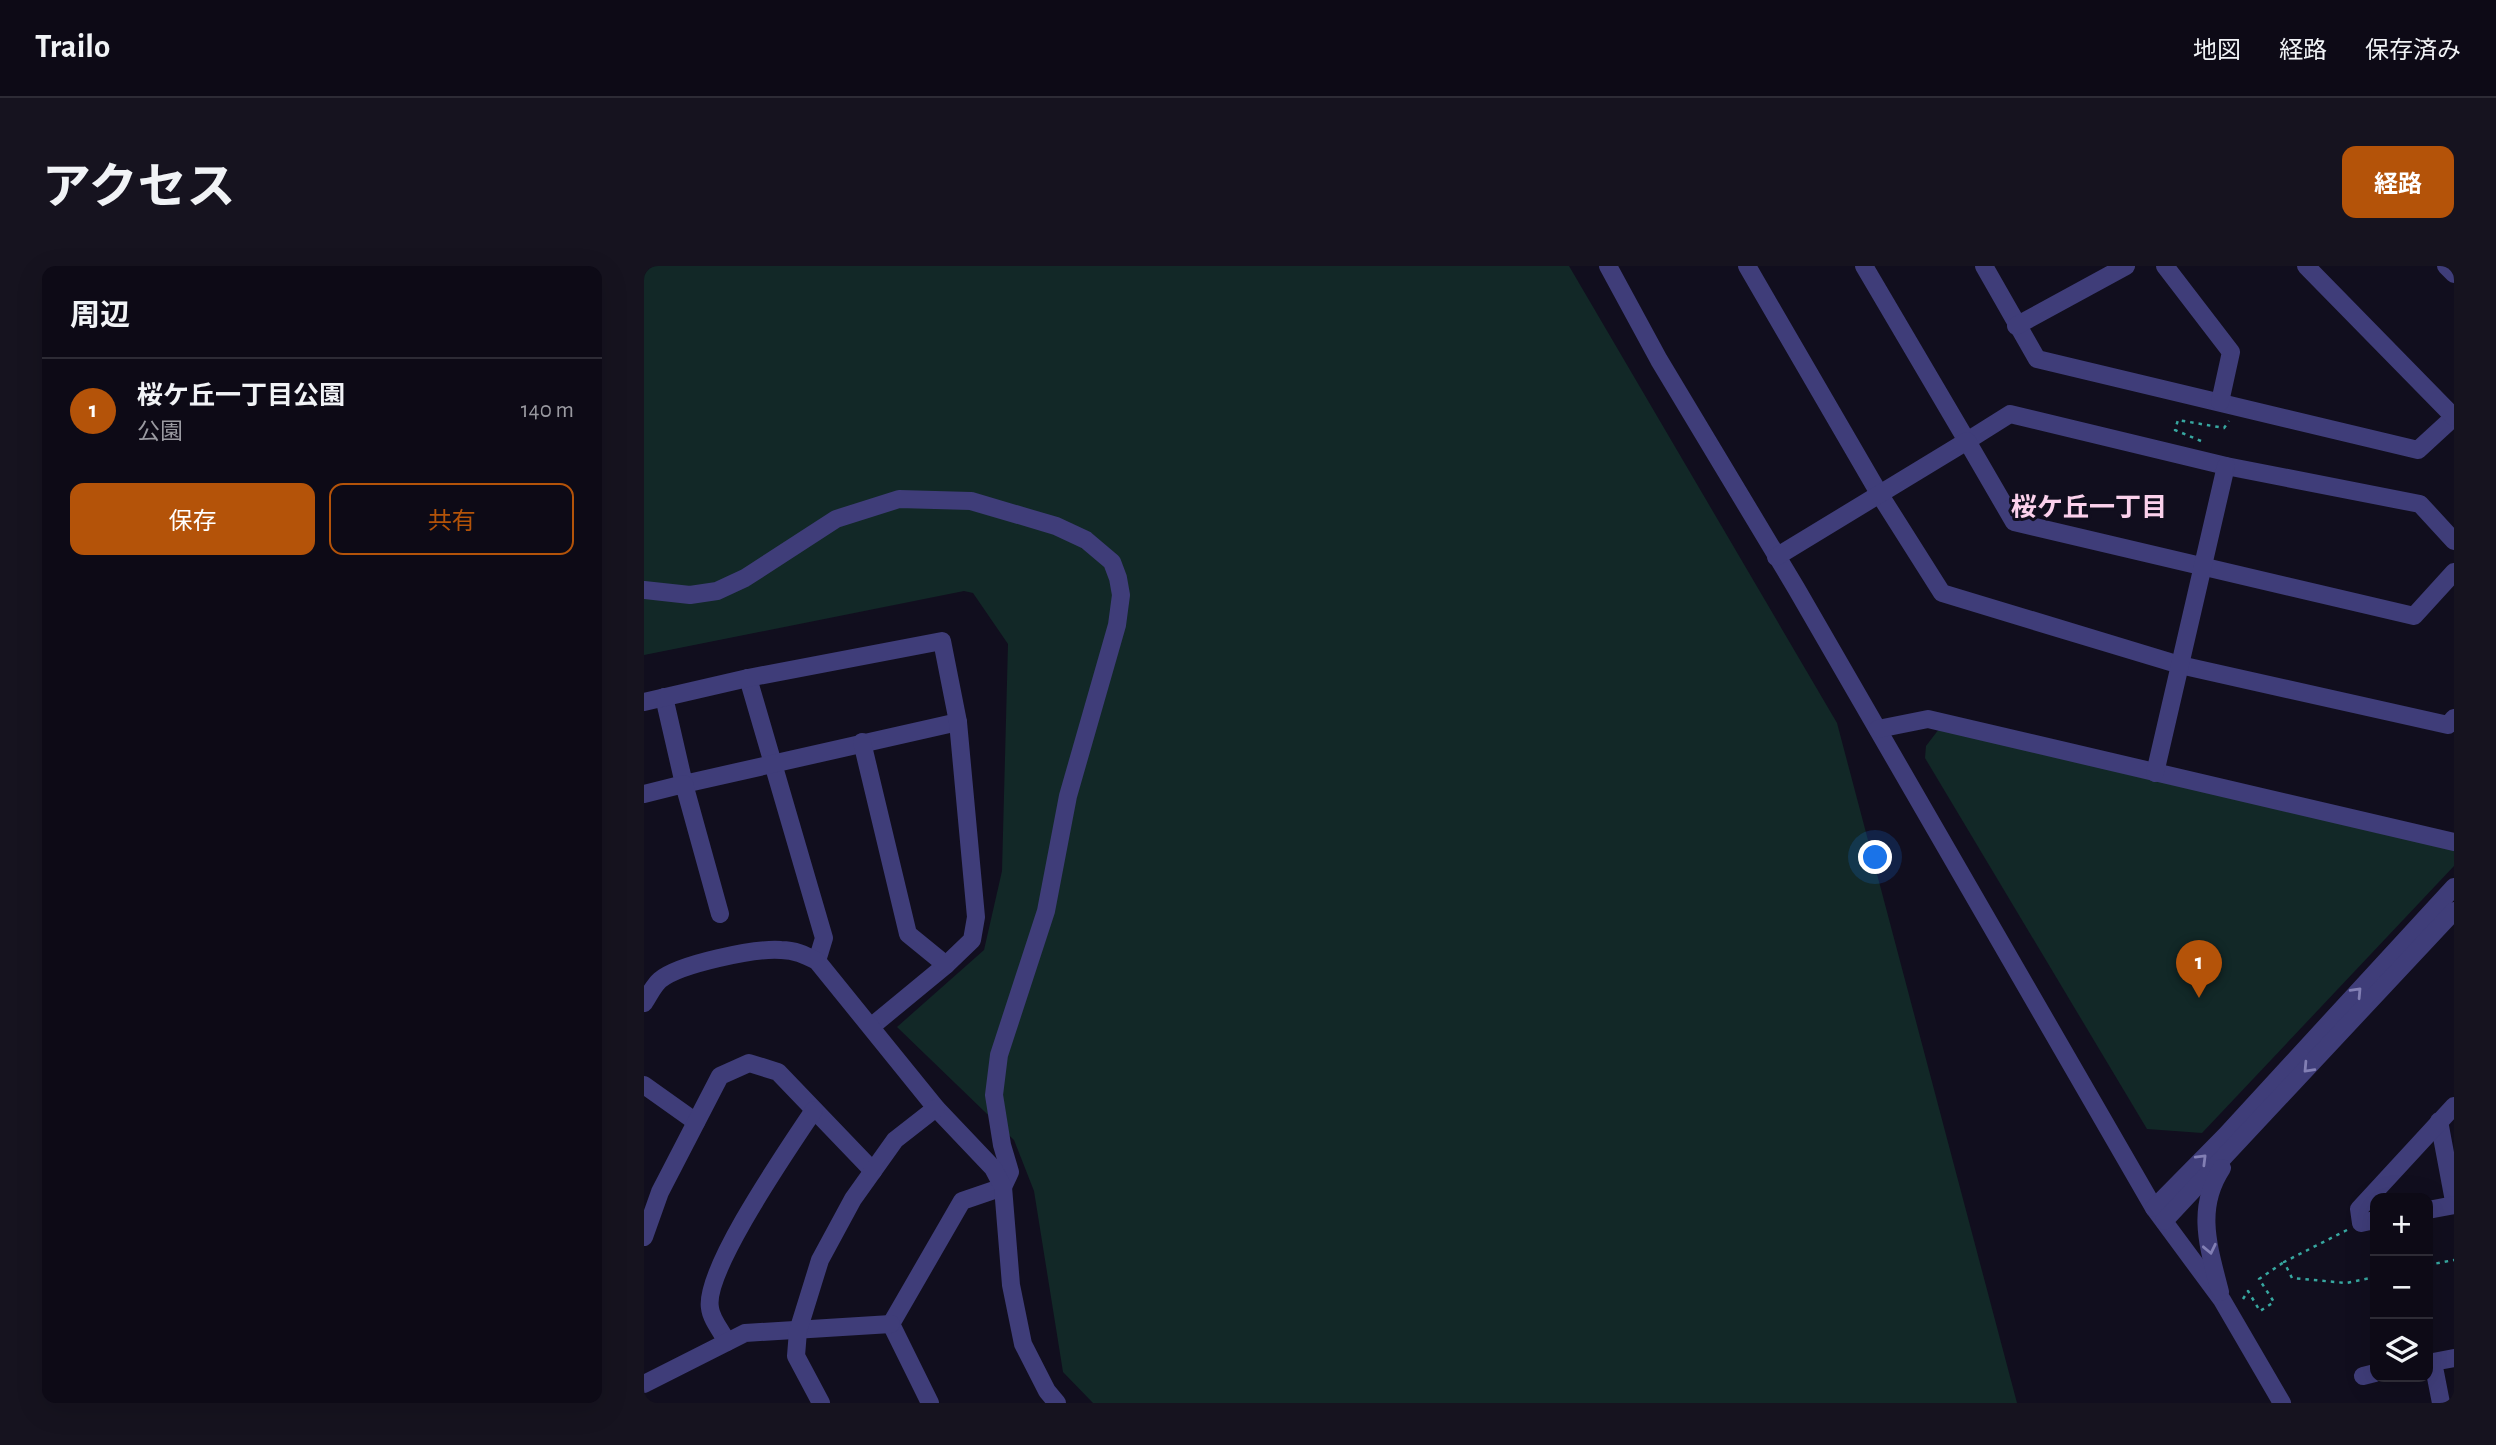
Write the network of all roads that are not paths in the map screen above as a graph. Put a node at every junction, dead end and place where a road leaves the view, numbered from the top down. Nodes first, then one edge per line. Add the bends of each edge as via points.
1 (1608, 266) edge
2 (1746, 266) edge
3 (1864, 266) edge
4 (1984, 266) edge
5 (2126, 266) edge
6 (2165, 266) edge
7 (2306, 266) edge
8 (2446, 266) edge
9 (2454, 274) edge
10 (2016, 326) junction
11 (2220, 402) junction
12 (2454, 417) edge
13 (1967, 441) junction
14 (2226, 466) junction
15 (1880, 495) junction
16 (2454, 541) edge
17 (1776, 557) junction
18 (2204, 567) junction
19 (2451, 582) edge
20 (644, 590) edge
21 (2180, 665) junction
22 (748, 678) junction
23 (664, 697) junction
24 (644, 702) edge
25 (2454, 719) edge
26 (958, 722) junction
27 (1878, 729) junction
28 (862, 743) junction
29 (772, 762) junction
30 (2155, 773) junction
31 (684, 784) junction
32 (644, 794) edge
33 (2454, 842) edge
34 (2454, 887) edge
35 (2454, 911) edge
36 (720, 914) dead end
37 (817, 961) junction
38 (946, 965) junction
39 (651, 981) edge
40 (644, 1003) edge
41 (872, 1027) junction
42 (644, 1085) edge
43 (2454, 1106) edge
44 (936, 1108) junction
45 (814, 1110) junction
46 (2439, 1121) junction
47 (696, 1122) junction
48 (2240, 1142) junction
49 (873, 1171) junction
50 (1003, 1186) junction
51 (2454, 1203) edge
52 (2433, 1209) edge
53 (2159, 1214) junction
54 (2368, 1221) edge
55 (644, 1237) edge
56 (2226, 1308) junction
57 (891, 1324) junction
58 (799, 1331) junction
59 (727, 1342) junction
60 (2454, 1358) edge
61 (2433, 1362) edge
62 (2433, 1373) edge
63 (644, 1384) edge
64 (819, 1402) edge
65 (930, 1403) edge
66 (1057, 1403) edge
67 (2281, 1403) edge
68 (2441, 1403) edge

1 - 17 street
2 - 15 street
3 - 13 street
4 - 10 street
5 - 10 street
6 - 11 street via 2231,352
7 - 12 street
8 - 9 street
10 - 11 street via 2037,359
11 - 12 street via 2418,450
13 - 14 street via 2010,414
13 - 15 street
13 - 18 street via 2014,522
14 - 16 street via 2420,504
14 - 18 street
15 - 17 street
15 - 21 street via 1941,593
17 - 27 street
18 - 19 street via 2414,616
18 - 21 street
20 - 50 street via 690,595 717,591 836,519 899,499 971,501 1056,526 1086,540 1112,562 1121,595 1117,625 1068,796 1046,911 999,1055 994,1095 1010,1172
21 - 25 street via 2448,725
21 - 30 street
22 - 23 street
22 - 26 street via 942,640
22 - 29 street
23 - 24 street
23 - 31 street
26 - 28 street
26 - 38 street via 976,917 972,940
27 - 30 street via 1928,719
27 - 53 street
28 - 29 street
28 - 38 street via 908,934
29 - 31 street
29 - 37 street via 824,938
30 - 33 street
31 - 32 street
31 - 36 street
53 -> 34 street
35 -> 48 street
37 - 39 street via 778,949 680,967
37 - 41 street
38 - 41 street
39 - 40 street
41 - 44 street
42 - 47 street
43 - 46 street
44 - 49 street via 894,1140
44 - 50 street via 993,1168
45 - 47 street via 778,1072 749,1063 720,1076
45 - 49 street
45 - 59 street via 755,1200 713,1280 710,1309
46 - 51 street
46 - 54 street via 2359,1209
47 - 55 street via 660,1192
48 - 53 street
48 -> 56 street via 2206,1201 2206,1232
49 - 58 street via 820,1260
50 - 57 street via 962,1201
50 - 66 street via 1011,1285 1023,1344
51 - 52 street
53 - 56 street
56 - 67 street
57 - 58 street
57 - 65 street
58 - 59 street via 745,1333
58 - 64 street via 796,1356
59 - 63 street
60 - 61 street
62 - 68 street

